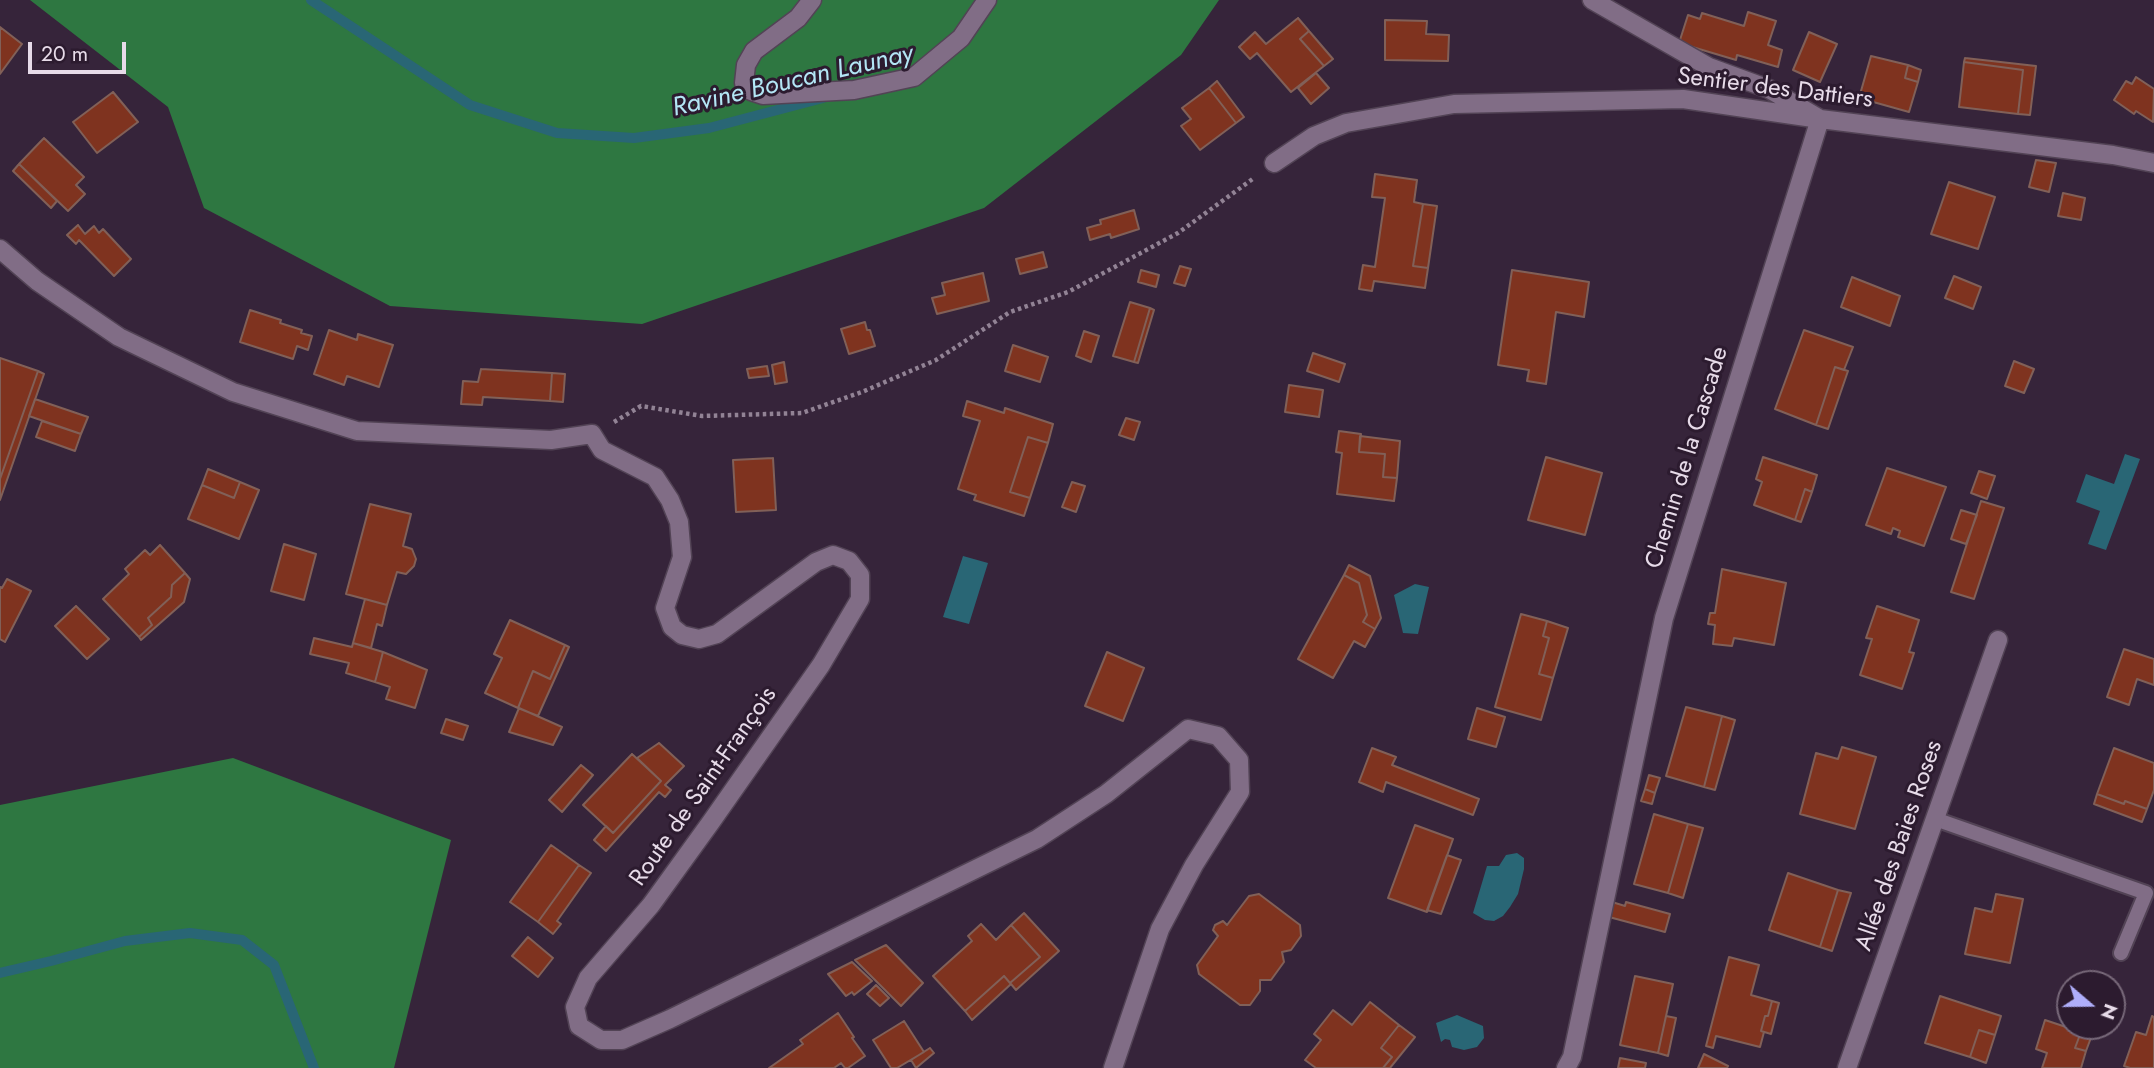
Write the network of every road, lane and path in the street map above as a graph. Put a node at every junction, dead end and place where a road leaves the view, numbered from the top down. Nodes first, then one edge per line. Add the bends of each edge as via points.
1 (813, 0) edge
2 (987, 0) edge
3 (1592, 0) edge
4 (1820, 119) junction
5 (1274, 163) joint
6 (2154, 163) edge
7 (0, 249) edge
8 (592, 434) junction
9 (1998, 640) dead end
10 (1935, 820) junction
11 (2121, 953) dead end
12 (1113, 1068) edge
13 (1566, 1068) edge
14 (1847, 1068) edge

1 - 2 street via 798,18 754,51 744,83 751,92 855,90 914,77 961,38
3 - 4 street via 1709,67 1769,89
4 - 5 street, Sentier des Dattiers via 1683,99 1454,104 1346,123 1314,136
4 - 6 street, Sentier des Dattiers
4 - 13 street, Chemin de la Cascade via 1664,618 1572,1057
5 - 8 path via 1178,233 1068,292 1010,312 936,360 862,393 802,412 702,416 641,407
7 - 8 street via 37,281 119,337 233,392 345,428 551,440
8 - 12 street, Route de Saint-François via 602,450 655,477 670,500 679,522 682,557 665,608 672,627 682,635 699,639 717,634 816,562 833,555 849,561 860,575 860,599 821,665 711,822 588,978 575,1007 579,1026 601,1040 622,1040 670,1019 1037,839 1106,794 1188,729 1218,736 1239,760 1240,792 1160,929
9 - 10 street, Allée des Baies Roses
10 - 11 lane via 2146,893
10 - 14 street, Allée des Baies Roses

